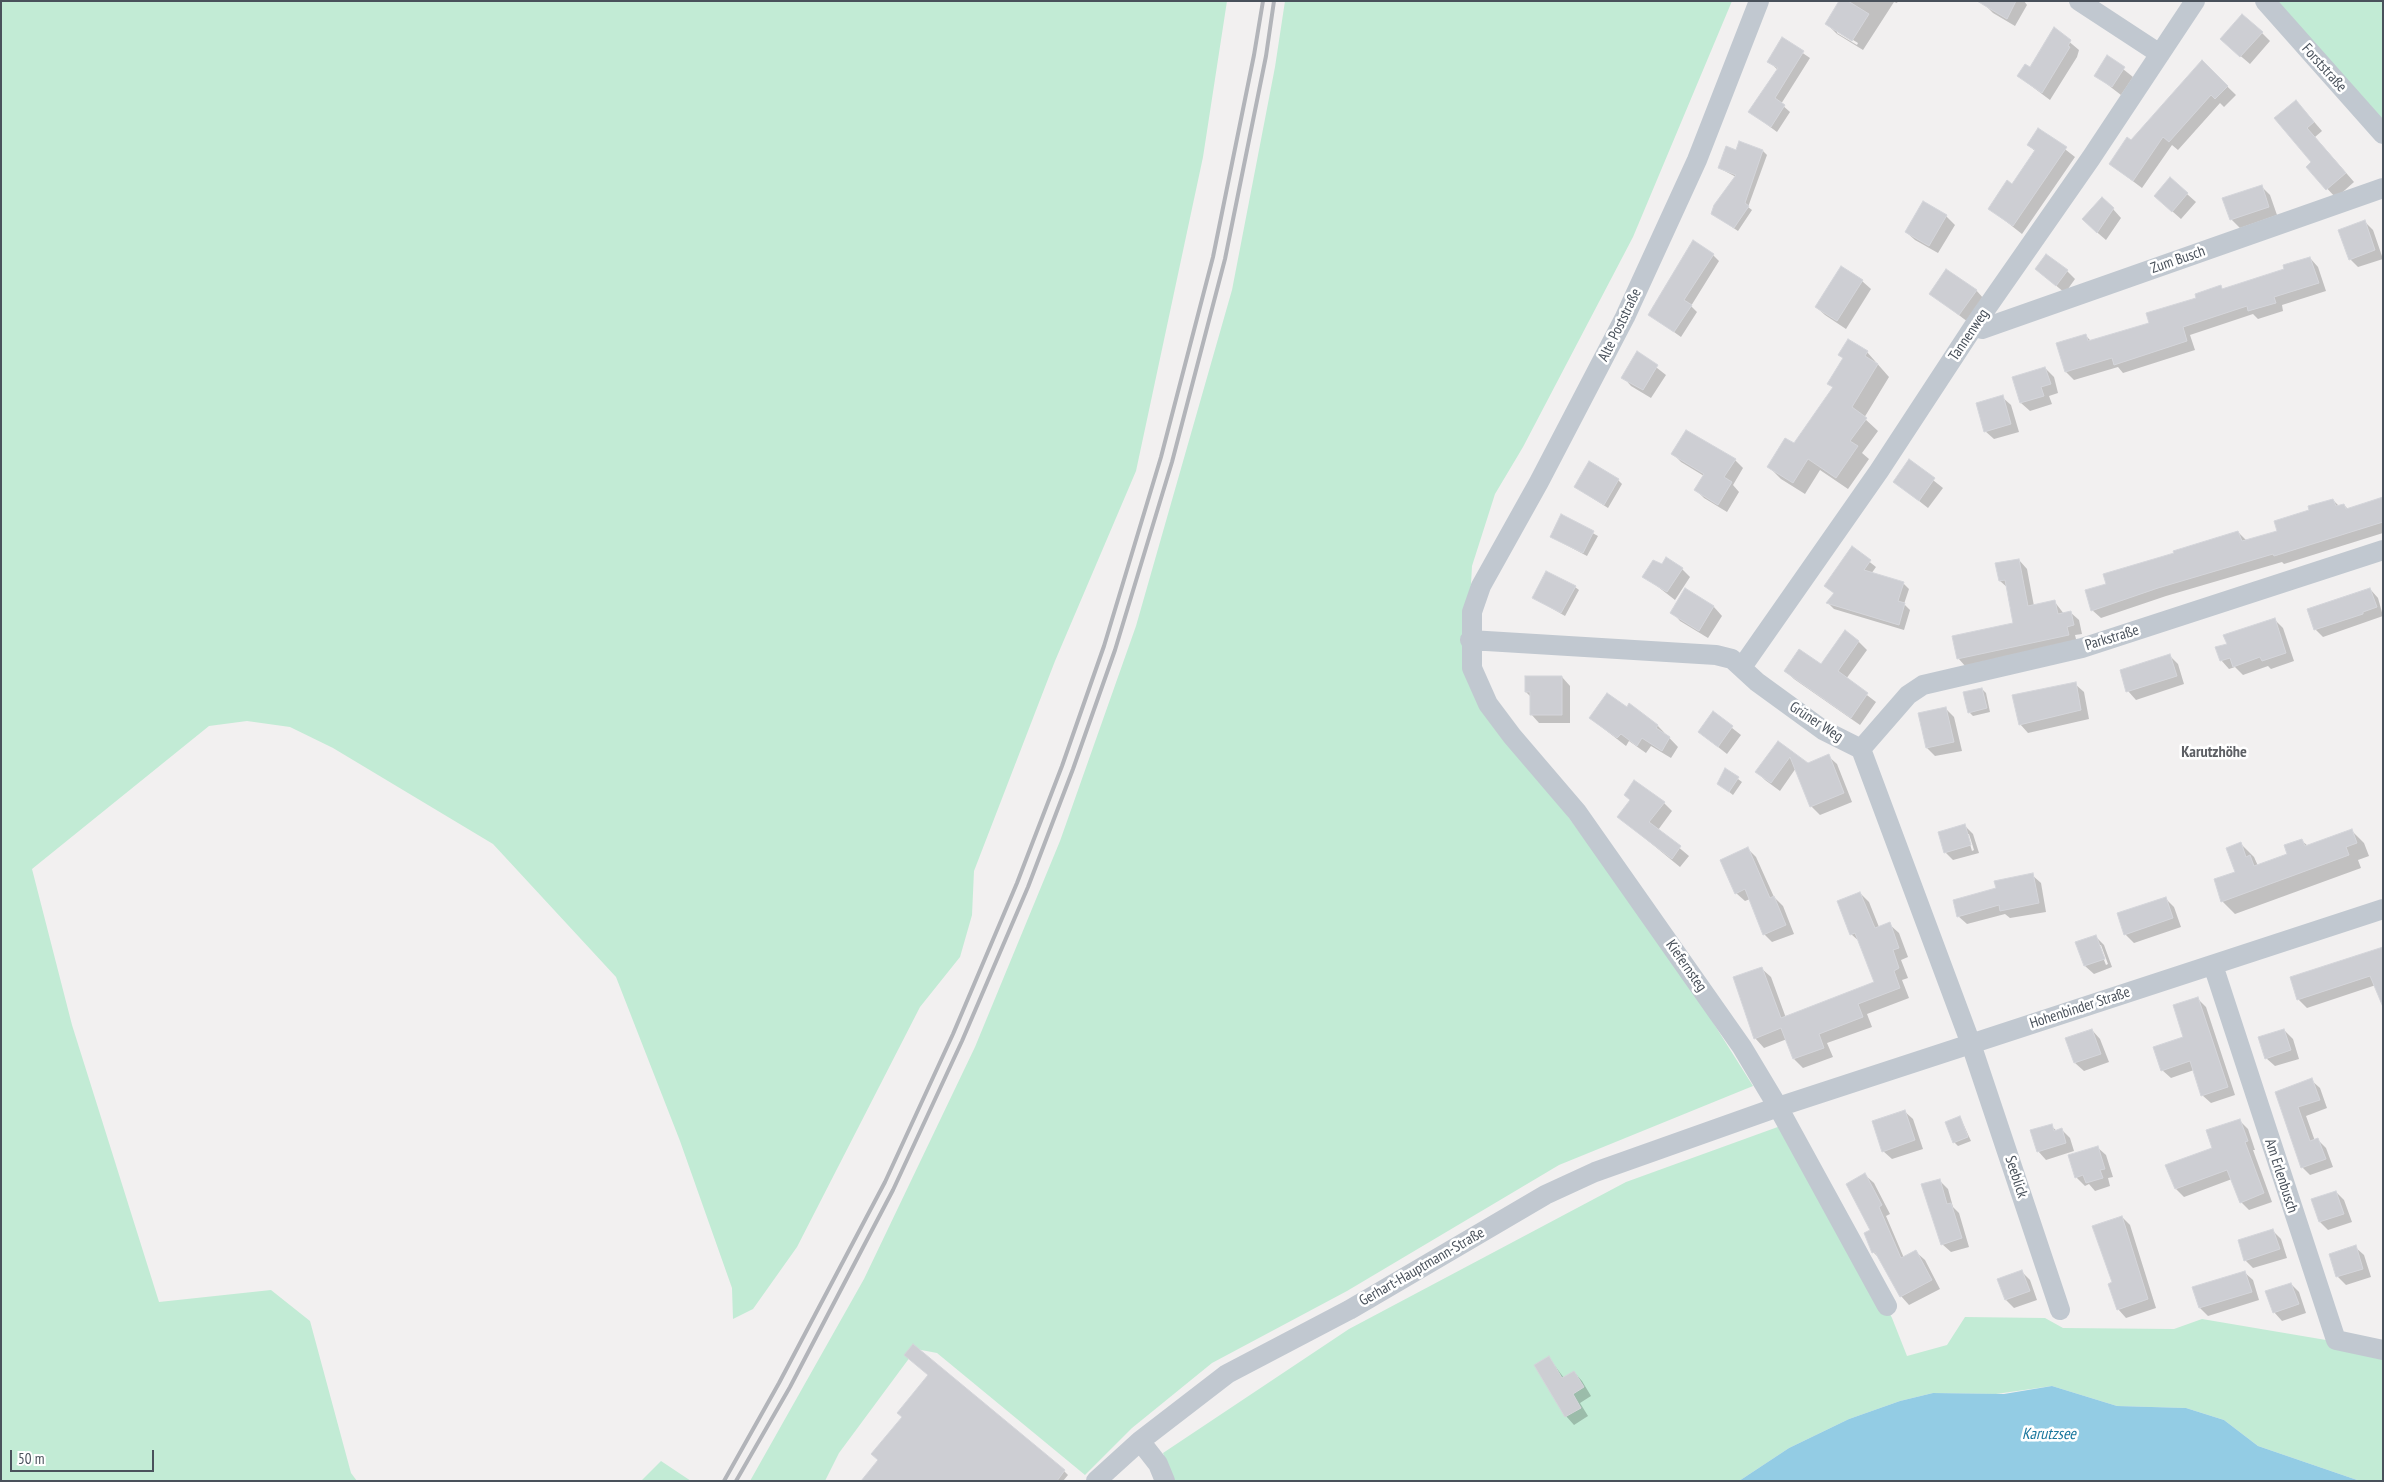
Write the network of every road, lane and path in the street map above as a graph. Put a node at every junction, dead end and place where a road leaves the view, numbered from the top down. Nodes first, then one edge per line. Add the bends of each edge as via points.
1 (1759, 1) edge
2 (2079, 1) edge
3 (2195, 1) edge
4 (2265, 1) edge
5 (2160, 54) junction
6 (2383, 134) edge
7 (2383, 188) edge
8 (1974, 326) junction
9 (2383, 550) edge
10 (1470, 640) junction
11 (1742, 668) junction
12 (1861, 749) junction
13 (2383, 909) edge
14 (2213, 965) junction
15 (1971, 1044) junction
16 (1778, 1107) junction
17 (1887, 1306) dead end
18 (2060, 1310) dead end
19 (2383, 1350) edge
20 (1140, 1441) junction
21 (1096, 1481) edge
22 (1165, 1481) edge

1 - 10 street, Alte Poststraße via 1696,160 1625,317 1481,586 1472,612
2 - 5 street
3 - 5 street, Tannenweg
4 - 6 street, Forststraße
5 - 8 street, Tannenweg
7 - 8 street, Zum Busch via 1982,329
8 - 11 street, Tannenweg via 1879,471
9 - 12 street, Parkstraße via 2082,648 1923,685 1908,695
10 - 11 street, Grüner Weg via 1716,654 1732,659
10 - 16 street, Kiefernsteg via 1472,668 1488,704 1577,812 1742,1047
11 - 12 street, Grüner Weg via 1823,730
12 - 15 street, Grüner Weg
13 - 14 street, Hohenbinder Straße
14 - 15 street, Hohenbinder Straße
14 - 19 street, Am Erlenbusch via 2336,1340
15 - 16 street, Hohenbinder Straße
15 - 18 street, Seeblick
16 - 17 street, Kiefernsteg
16 - 20 street, Gerhart-Hauptmann-Straße via 1637,1156 1545,1195 1349,1310 1227,1374
20 - 21 street, Gerhart-Hauptmann-Straße
20 - 22 street via 1158,1464

